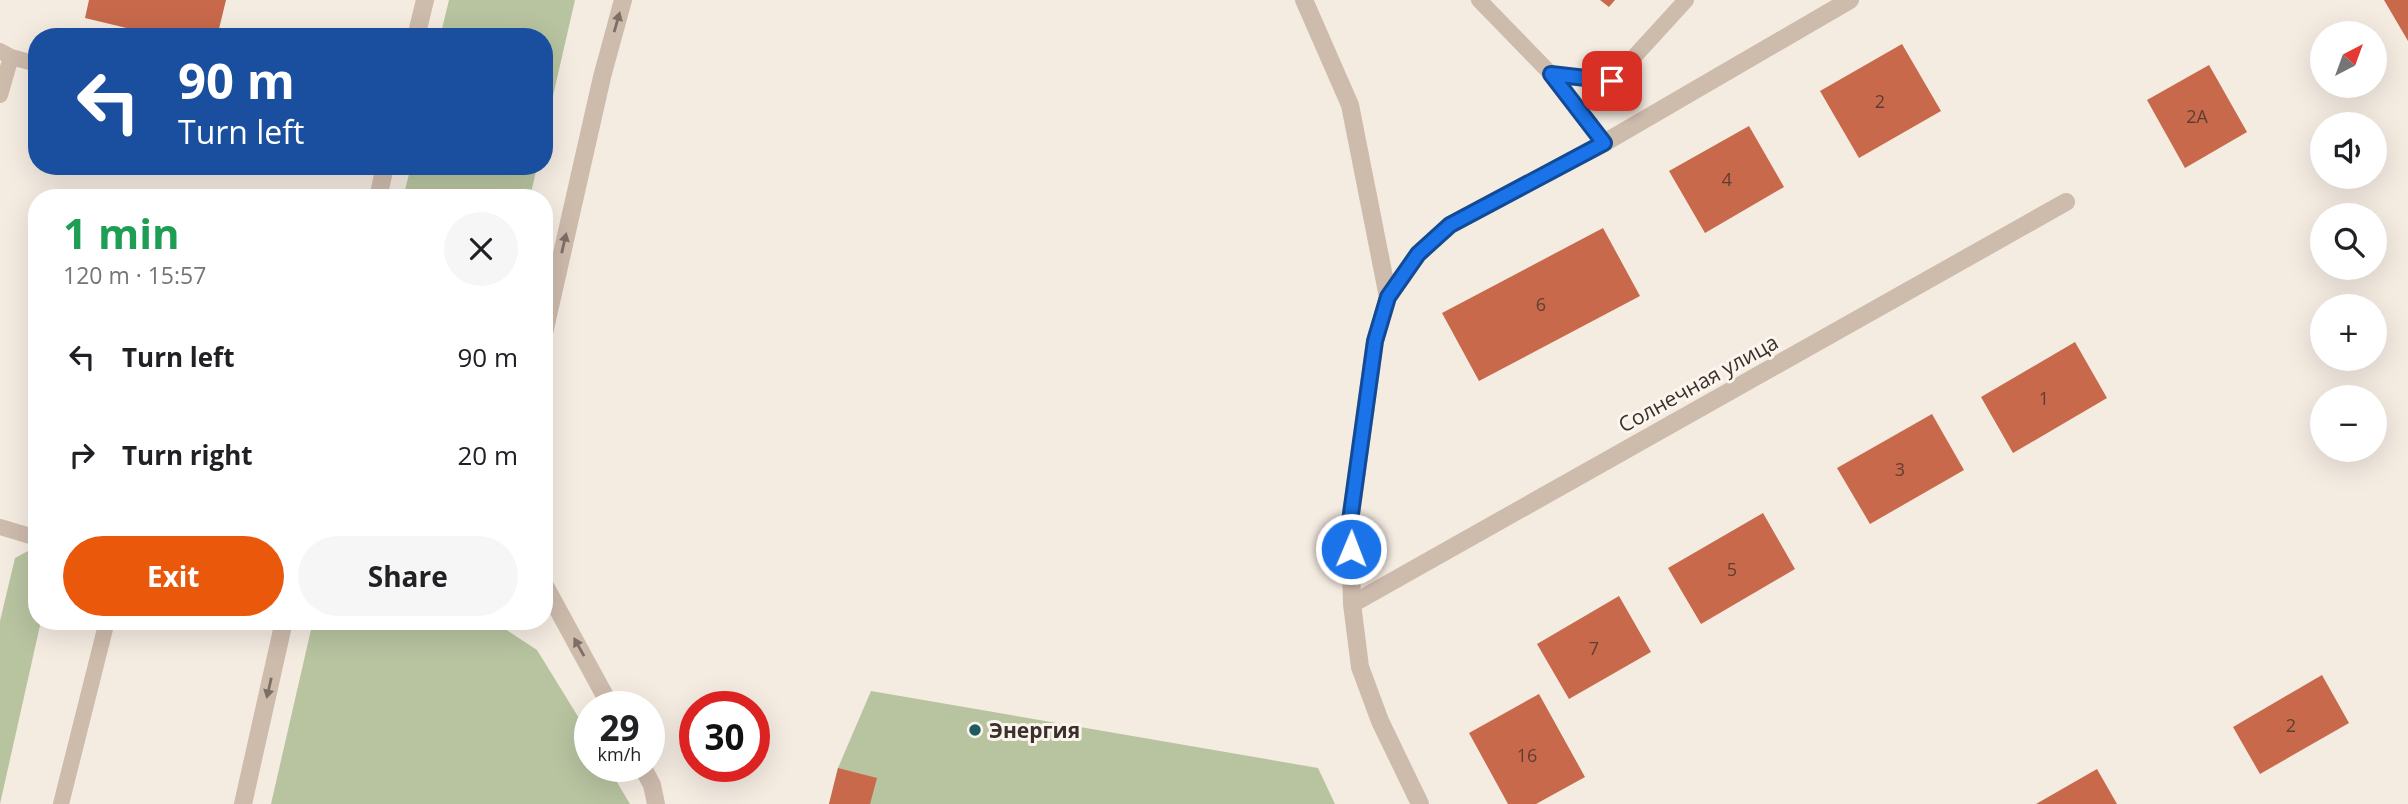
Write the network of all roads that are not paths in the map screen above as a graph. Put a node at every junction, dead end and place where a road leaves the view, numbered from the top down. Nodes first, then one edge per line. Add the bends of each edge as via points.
1 (425, 0) edge
2 (623, 0) edge
3 (1304, 0) edge
4 (1479, 0) edge
5 (1686, 0) edge
6 (1850, 0) edge
7 (418, 28) edge
8 (6, 54) edge
9 (28, 61) edge
10 (1551, 74) junction
11 (0, 95) edge
12 (1604, 143) junction
13 (2066, 202) dead end
14 (553, 293) edge
15 (1388, 297) junction
16 (0, 527) edge
17 (28, 535) edge
18 (553, 601) edge
19 (1352, 604) junction
20 (105, 630) edge
21 (282, 630) edge
22 (602, 691) edge
23 (650, 782) edge
24 (61, 804) edge
25 (243, 804) edge
26 (656, 804) edge
27 (1420, 804) edge

1 - 7 street
14 -> 2 street
3 - 15 street via 1350,105
4 - 10 lane
5 - 10 lane via 1612,81
6 - 12 street
8 - 9 lane
8 - 11 lane
10 - 12 lane
12 - 15 street via 1450,225 1418,254
13 - 19 street, Солнечная улица
15 - 19 street via 1375,341 1350,521
16 - 17 lane
22 -> 18 street
19 - 27 street via 1360,667
20 - 24 lane
21 -> 25 street
23 - 26 street

